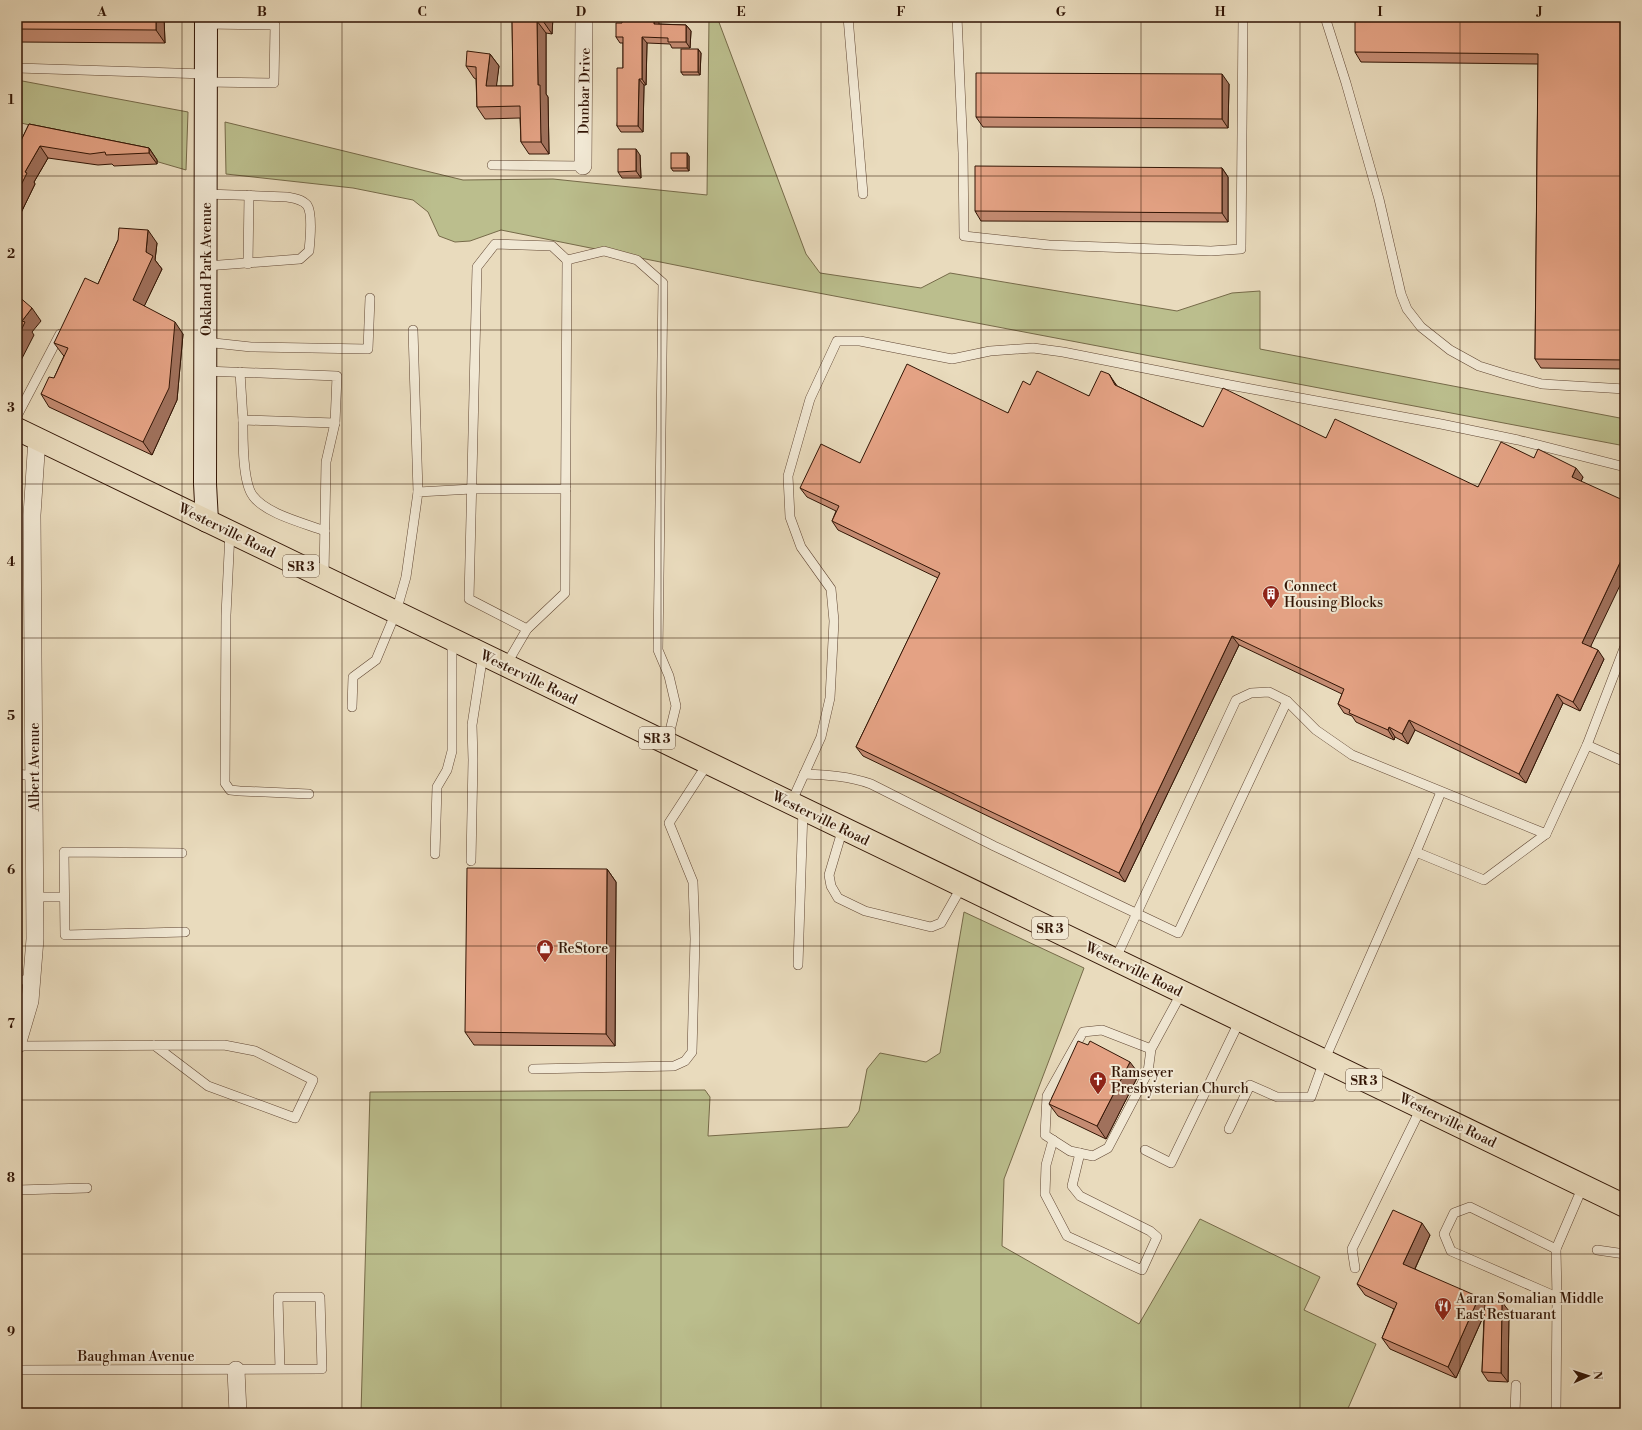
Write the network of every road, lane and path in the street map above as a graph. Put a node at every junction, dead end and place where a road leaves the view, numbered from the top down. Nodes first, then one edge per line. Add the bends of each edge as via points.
1 (584, 17) edge
2 (848, 17) edge
3 (957, 17) edge
4 (1243, 17) edge
5 (1325, 17) edge
6 (206, 20) edge
7 (17, 68) edge
8 (206, 78) junction
9 (492, 165) dead end
10 (583, 166) joint
11 (206, 194) junction
12 (863, 194) dead end
13 (249, 195) junction
14 (567, 260) junction
15 (248, 264) junction
16 (206, 266) junction
17 (370, 298) dead end
18 (63, 327) edge
19 (413, 330) dead end
20 (206, 342) junction
21 (205, 371) junction
22 (240, 372) junction
23 (1625, 389) edge
24 (17, 416) edge
25 (242, 420) junction
26 (335, 423) junction
27 (17, 429) edge
28 (37, 438) junction
29 (1625, 467) edge
30 (566, 489) junction
31 (472, 490) junction
32 (418, 492) junction
33 (207, 521) junction
34 (325, 531) junction
35 (230, 532) junction
36 (324, 577) junction
37 (396, 612) junction
38 (527, 629) junction
39 (452, 639) junction
40 (1625, 646) edge
41 (483, 654) junction
42 (506, 665) junction
43 (1287, 701) junction
44 (352, 707) dead end
45 (667, 743) junction
46 (1587, 745) junction
47 (1625, 762) edge
48 (708, 763) junction
49 (17, 774) edge
50 (804, 774) junction
51 (34, 776) junction
52 (1441, 792) junction
53 (309, 794) dead end
54 (797, 806) junction
55 (843, 828) junction
56 (1546, 834) junction
57 (1416, 852) junction
58 (182, 853) dead end
59 (435, 854) dead end
60 (471, 861) dead end
61 (962, 886) junction
62 (35, 897) junction
63 (64, 897) junction
64 (1136, 913) junction
65 (185, 932) dead end
66 (1115, 960) junction
67 (798, 965) dead end
68 (24, 980) edge
69 (1182, 992) junction
70 (1240, 1020) junction
71 (20, 1022) edge
72 (17, 1045) edge
73 (154, 1045) junction
74 (1151, 1049) junction
75 (1324, 1061) junction
76 (533, 1069) dead end
77 (1421, 1108) junction
78 (1229, 1129) dead end
79 (1053, 1140) junction
80 (1145, 1150) dead end
81 (1080, 1153) junction
82 (1583, 1186) junction
83 (87, 1188) dead end
84 (17, 1190) edge
85 (1625, 1206) edge
86 (1556, 1249) junction
87 (1597, 1250) dead end
88 (1625, 1254) edge
89 (1355, 1268) dead end
90 (1557, 1297) junction
91 (280, 1369) junction
92 (17, 1370) edge
93 (236, 1370) junction
94 (1516, 1385) dead end
95 (238, 1413) edge
96 (1515, 1413) edge
97 (1556, 1413) edge

1 - 10 street, Dunbar Drive
2 - 12 lane
3 - 4 lane via 964,236 1049,245 1211,251 1241,249
5 - 23 lane via 1379,199 1401,294 1407,309 1421,327 1450,350 1479,366 1508,375 1542,384
6 - 8 main road, Oakland Park Avenue
6 - 8 lane via 275,25 274,83
7 - 8 lane
8 - 11 main road, Oakland Park Avenue
9 - 10 lane
11 - 13 lane
11 - 16 main road, Oakland Park Avenue
13 - 15 lane
13 - 15 lane via 286,197 306,204 309,209 311,239 309,252 300,259
14 - 30 lane
14 - 31 lane via 552,246 496,244 477,267
14 - 45 lane via 604,251 637,260 663,283 658,650 669,676 676,706
15 - 16 lane
16 - 20 main road, Oakland Park Avenue
17 - 20 lane via 368,349 251,347
18 - 24 lane
19 - 32 lane
20 - 21 main road, Oakland Park Avenue
21 - 22 lane
21 - 33 main road, Oakland Park Avenue
22 - 25 lane
22 - 26 lane via 337,376
25 - 26 lane
25 - 34 lane via 244,470 252,495 262,505 278,513
26 - 34 lane via 326,462
27 - 28 main road, Westerville Road / SR 3
28 - 33 main road, Westerville Road / SR 3
28 - 51 street, Albert Avenue via 32,515
29 - 50 lane via 1441,424 1063,352 1033,348 990,351 952,359 860,341 837,341 810,399 788,476 790,517 801,547 831,589 834,621 830,698 821,737
30 - 31 lane
30 - 38 lane via 565,593
31 - 32 lane
31 - 38 lane via 469,599
32 - 37 lane via 406,577
33 - 35 main road, Westerville Road / SR 3
34 - 36 lane
35 - 36 main road, Westerville Road / SR 3
35 - 53 lane via 226,623 225,783 230,790
36 - 37 main road, Westerville Road / SR 3
37 - 39 main road, Westerville Road / SR 3
37 - 44 lane via 376,660 352,677
38 - 42 lane
39 - 41 main road, Westerville Road / SR 3
39 - 59 lane via 452,752 447,770 437,786
40 - 46 lane
41 - 42 main road, Westerville Road / SR 3
41 - 60 lane via 472,725
42 - 45 main road, Westerville Road / SR 3
43 - 52 lane via 1316,730 1352,755
43 - 64 lane via 1269,692 1251,693 1236,700
43 - 64 lane via 1178,933
45 - 48 main road, Westerville Road / SR 3
46 - 47 lane
46 - 56 lane
48 - 54 main road, Westerville Road / SR 3
48 - 76 lane via 669,823 693,882 695,939 692,1052 685,1061 674,1066
49 - 51 lane
50 - 54 lane
50 - 64 lane via 838,775 871,784
51 - 62 street, Albert Avenue
52 - 56 lane
52 - 57 lane
54 - 55 main road, Westerville Road / SR 3
54 - 67 lane
55 - 61 main road, Westerville Road / SR 3
55 - 61 lane via 829,875 831,886 838,898 866,911 931,927 941,922
56 - 57 lane via 1484,880
57 - 75 lane
58 - 63 lane via 64,852
61 - 66 main road, Westerville Road / SR 3
62 - 63 lane
62 - 68 street, Albert Avenue via 35,939
63 - 65 lane via 65,935
64 - 66 lane
66 - 69 main road, Westerville Road / SR 3
68 - 71 street, Albert Avenue via 30,1001
69 - 70 main road, Westerville Road / SR 3
69 - 74 lane
70 - 75 main road, Westerville Road / SR 3
70 - 80 lane via 1171,1163
71 - 72 street, Albert Avenue
72 - 73 lane
73 - 73 lane via 224,1045 254,1051 312,1080 295,1118 208,1086
74 - 79 lane via 1102,1030 1082,1032 1047,1096 1045,1135
74 - 81 lane via 1148,1072 1108,1148 1093,1156
75 - 77 main road, Westerville Road / SR 3
75 - 78 lane via 1311,1096 1277,1097 1250,1085
77 - 82 main road, Westerville Road / SR 3
77 - 89 lane via 1352,1249
79 - 81 lane
79 - 81 lane via 1046,1165 1045,1194 1067,1236 1142,1270 1157,1237 1080,1196 1072,1186
82 - 85 main road, Westerville Road / SR 3
82 - 86 lane
83 - 84 lane
86 - 90 lane
86 - 90 lane via 1470,1207 1454,1213 1444,1234 1451,1251
87 - 88 lane
90 - 97 lane
91 - 91 lane, Baughman Avenue via 322,1369 320,1297 278,1297
91 - 93 lane, Baughman Avenue
92 - 93 lane, Baughman Avenue
93 - 95 street
94 - 96 lane

